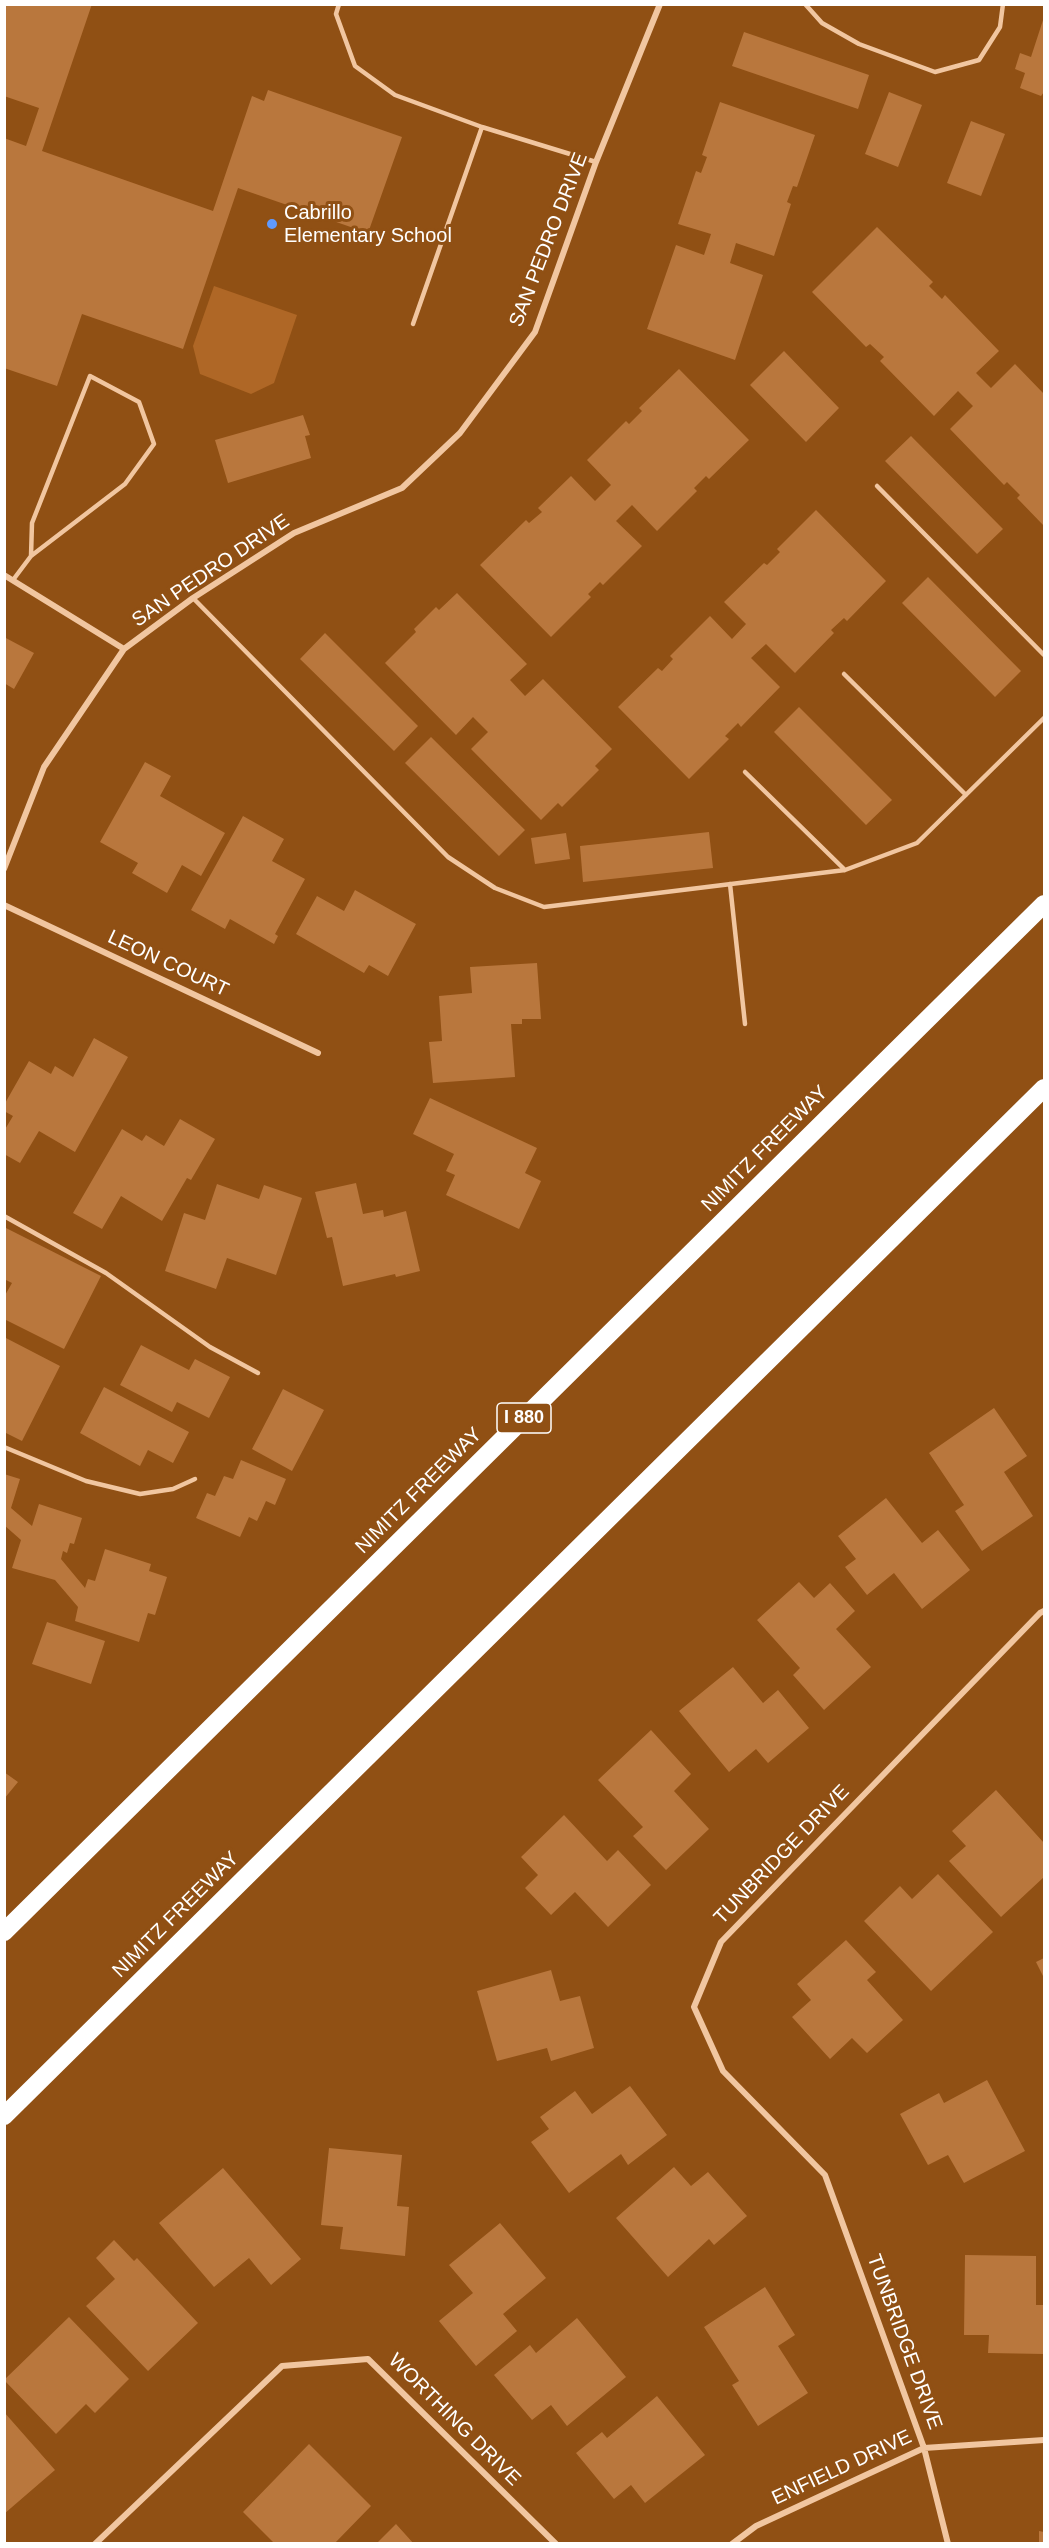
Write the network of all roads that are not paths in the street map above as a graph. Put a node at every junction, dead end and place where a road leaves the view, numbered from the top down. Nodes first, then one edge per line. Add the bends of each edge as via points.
1 (339, 4) edge
2 (660, 4) edge
3 (805, 4) edge
4 (1003, 4) edge
5 (482, 127) junction
6 (596, 162) junction
7 (413, 324) dead end
8 (877, 486) dead end
9 (31, 556) junction
10 (4, 574) edge
11 (13, 580) junction
12 (193, 598) junction
13 (124, 650) junction
14 (1044, 655) edge
15 (844, 674) dead end
16 (1044, 718) edge
17 (745, 772) dead end
18 (966, 795) junction
19 (4, 869) edge
20 (845, 870) junction
21 (730, 884) junction
22 (1044, 904) edge
23 (4, 905) edge
24 (745, 1024) dead end
25 (318, 1053) dead end
26 (1044, 1088) edge
27 (4, 1216) edge
28 (258, 1373) dead end
29 (4, 1447) edge
30 (195, 1479) dead end
31 (1044, 1611) edge
32 (4, 1932) edge
33 (4, 2116) edge
34 (1044, 2440) edge
35 (924, 2448) junction
36 (95, 2544) edge
37 (556, 2544) edge
38 (732, 2544) edge
39 (948, 2544) edge

1 - 5 lane via 336,14 356,66 395,95
2 - 6 street, SAN PEDRO DRIVE
3 - 4 lane via 822,23 859,44 935,72 979,60 1000,27
5 - 6 lane
5 - 7 lane
6 - 12 street, SAN PEDRO DRIVE via 535,332 460,433 402,489 294,533
8 - 14 lane
9 - 9 lane via 125,484 154,444 139,402 90,376 32,523
9 - 11 lane
10 - 11 street
11 - 13 street
12 - 13 street, SAN PEDRO DRIVE
12 - 21 lane via 448,857 495,888 544,907
13 - 19 street, SAN PEDRO DRIVE via 44,767
15 - 18 lane
16 - 18 lane
17 - 20 lane
18 - 20 lane via 917,843
20 - 21 lane
21 - 24 lane
22 - 32 highway, NIMITZ FREEWAY / I 880
23 - 25 street, LEON COURT
26 - 33 highway, NIMITZ FREEWAY
27 - 28 lane via 106,1273 210,1347
29 - 30 lane via 86,1481 140,1494 173,1489
31 - 35 street, TUNBRIDGE DRIVE via 721,1942 694,2007 723,2071 825,2175
34 - 35 street, ENFIELD DRIVE
35 - 38 street, ENFIELD DRIVE via 756,2526
35 - 39 street, TUNBRIDGE DRIVE
36 - 37 street, WORTHING DRIVE via 282,2366 368,2359

